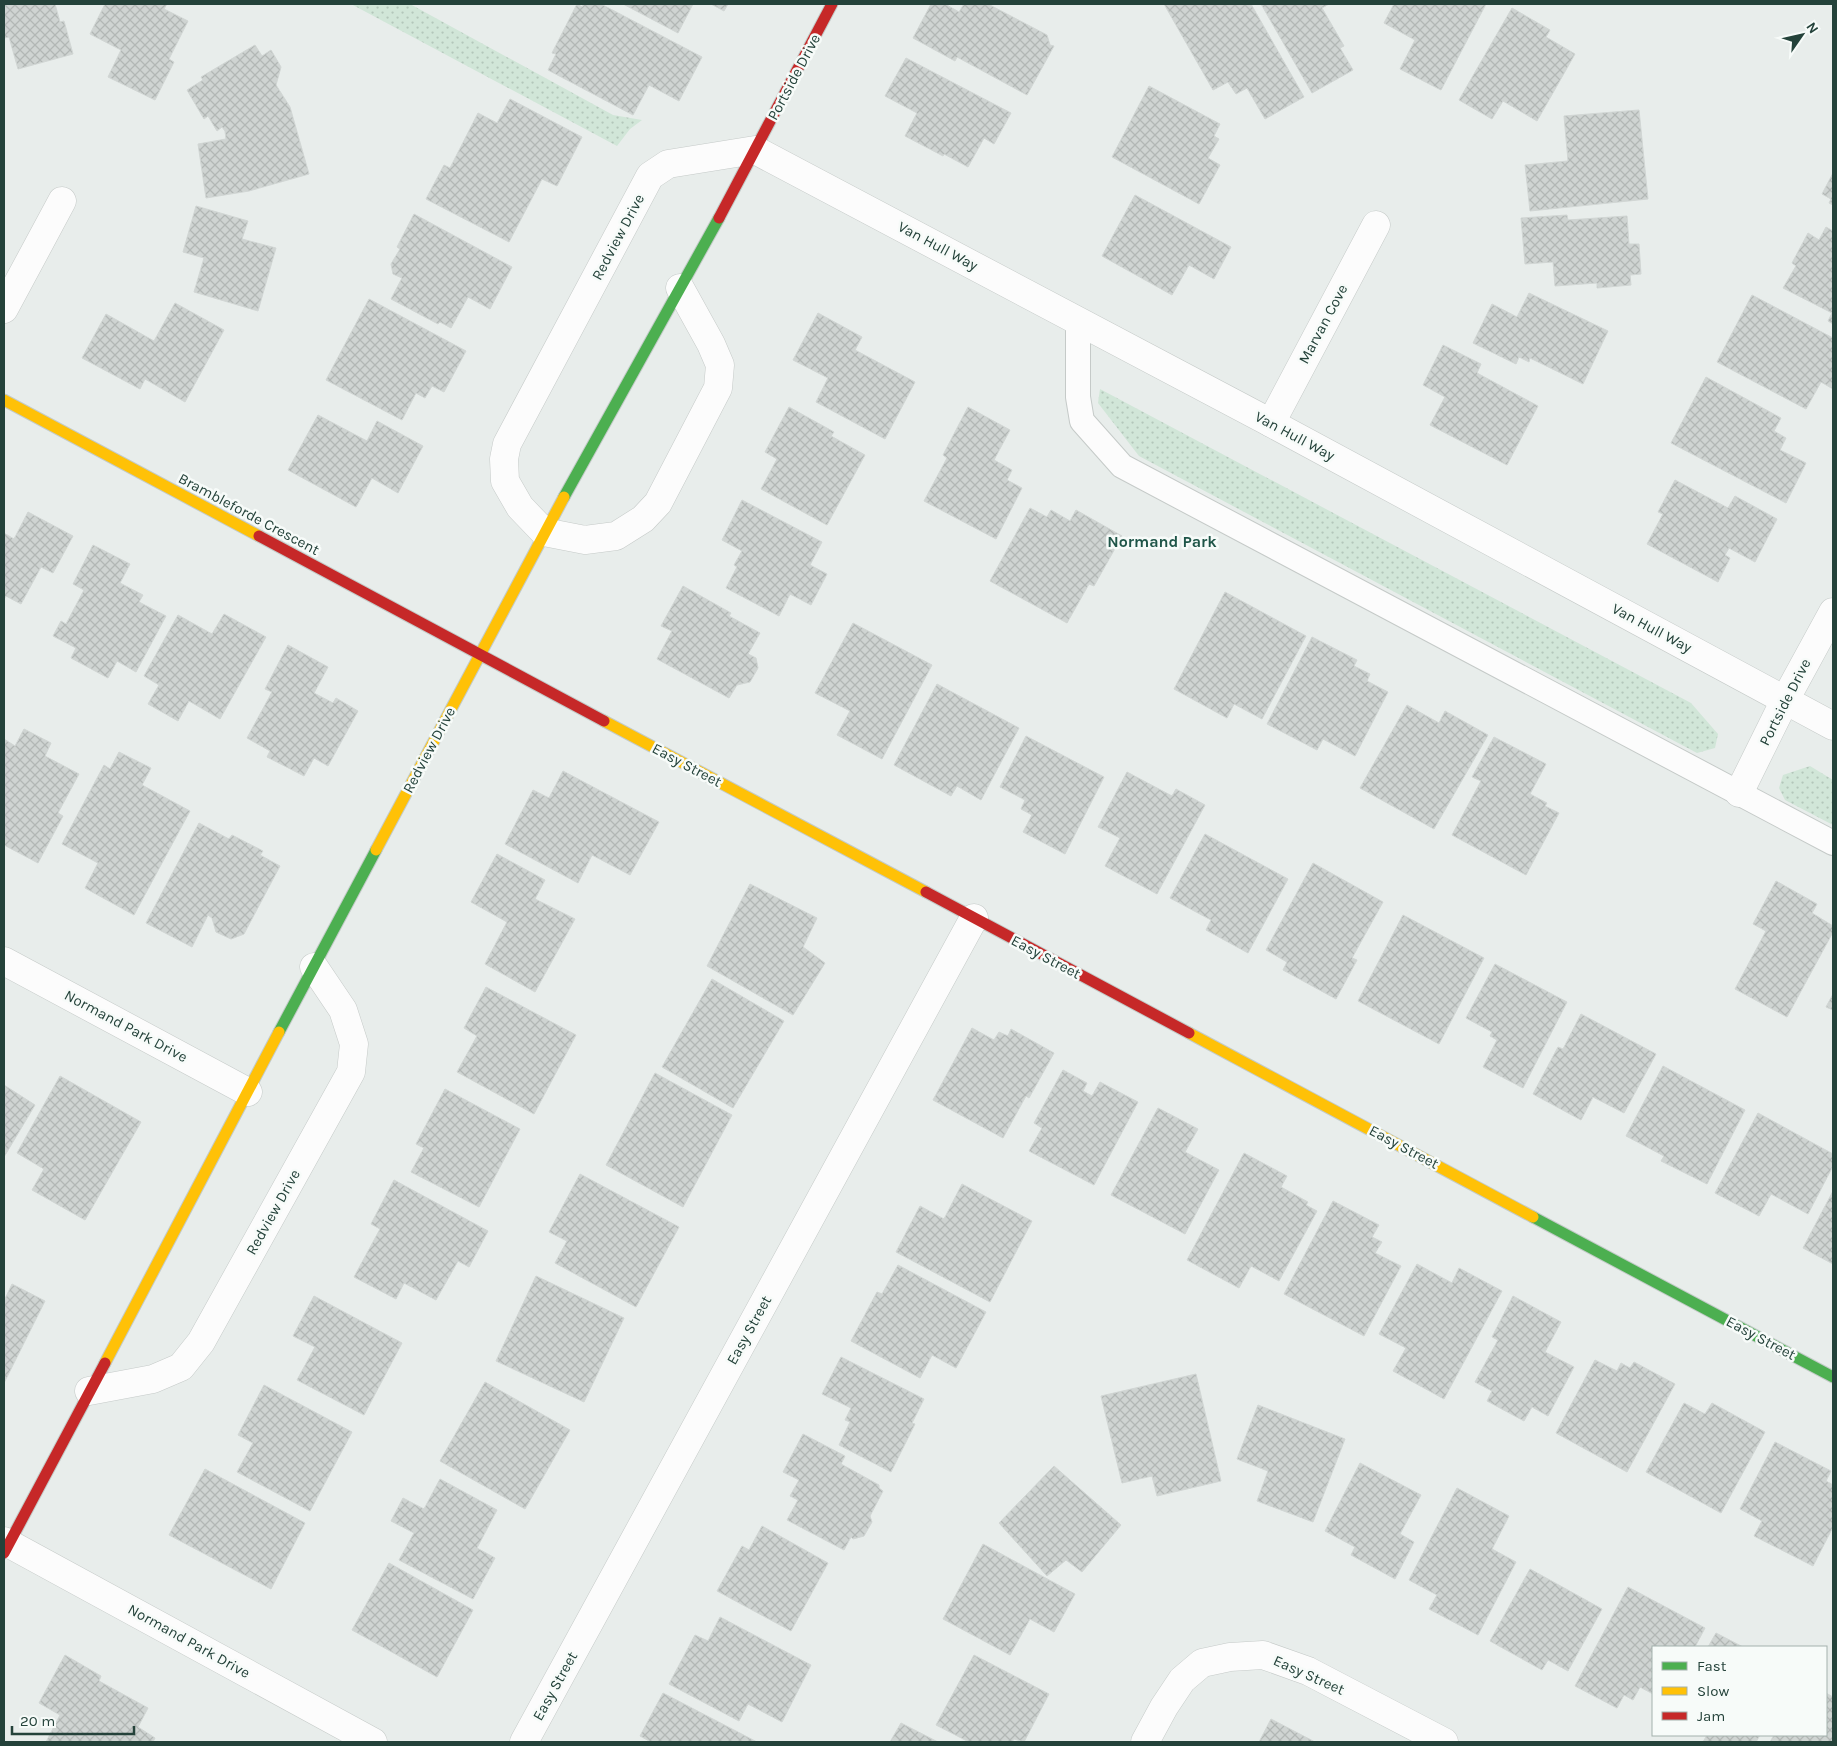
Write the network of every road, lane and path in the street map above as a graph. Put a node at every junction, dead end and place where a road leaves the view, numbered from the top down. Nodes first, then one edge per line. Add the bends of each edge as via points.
1 (832, 4) edge
2 (756, 150) junction
3 (62, 201) dead end
4 (1376, 225) dead end
5 (680, 288) junction
6 (4, 309) edge
7 (1078, 321) junction
8 (4, 400) edge
9 (1271, 423) junction
10 (544, 532) junction
11 (1833, 612) edge
12 (480, 654) junction
13 (1785, 700) junction
14 (1833, 726) edge
15 (1739, 793) junction
16 (1833, 843) edge
17 (974, 918) junction
18 (4, 961) edge
19 (314, 967) junction
20 (248, 1092) junction
21 (1833, 1377) edge
22 (89, 1391) junction
23 (5, 1546) edge
24 (373, 1742) edge
25 (524, 1742) edge
26 (1145, 1742) edge
27 (1444, 1742) edge

1 - 2 street, Portside Drive
2 - 5 street, Redview Drive
2 - 7 street, Van Hull Way
2 - 10 street, Redview Drive via 668,164 650,176 507,444 505,481 520,507
3 - 6 street
4 - 9 street, Marvan Cove
5 - 10 street, Redview Drive
5 - 10 street via 720,365 718,388 658,503 643,519 616,536 585,540
7 - 9 street, Van Hull Way
7 - 15 lane via 1078,397 1082,421 1122,466
8 - 12 street, Brambleforde Crescent
9 - 13 street, Van Hull Way
10 - 12 street, Redview Drive
11 - 13 street, Portside Drive
12 - 17 street, Easy Street
12 - 19 street, Redview Drive
13 - 14 street, Van Hull Way
13 - 15 street, Portside Drive
15 - 16 lane
17 - 21 street, Easy Street
17 - 25 street, Easy Street
18 - 20 street, Normand Park Drive
19 - 20 street, Redview Drive
19 - 22 street, Redview Drive via 343,1010 354,1044 351,1072 201,1342 181,1367 153,1379
20 - 22 street, Redview Drive
22 - 23 street, Redview Drive
23 - 24 street, Normand Park Drive
26 - 27 street, Easy Street via 1182,1680 1202,1663 1264,1655 1308,1671

